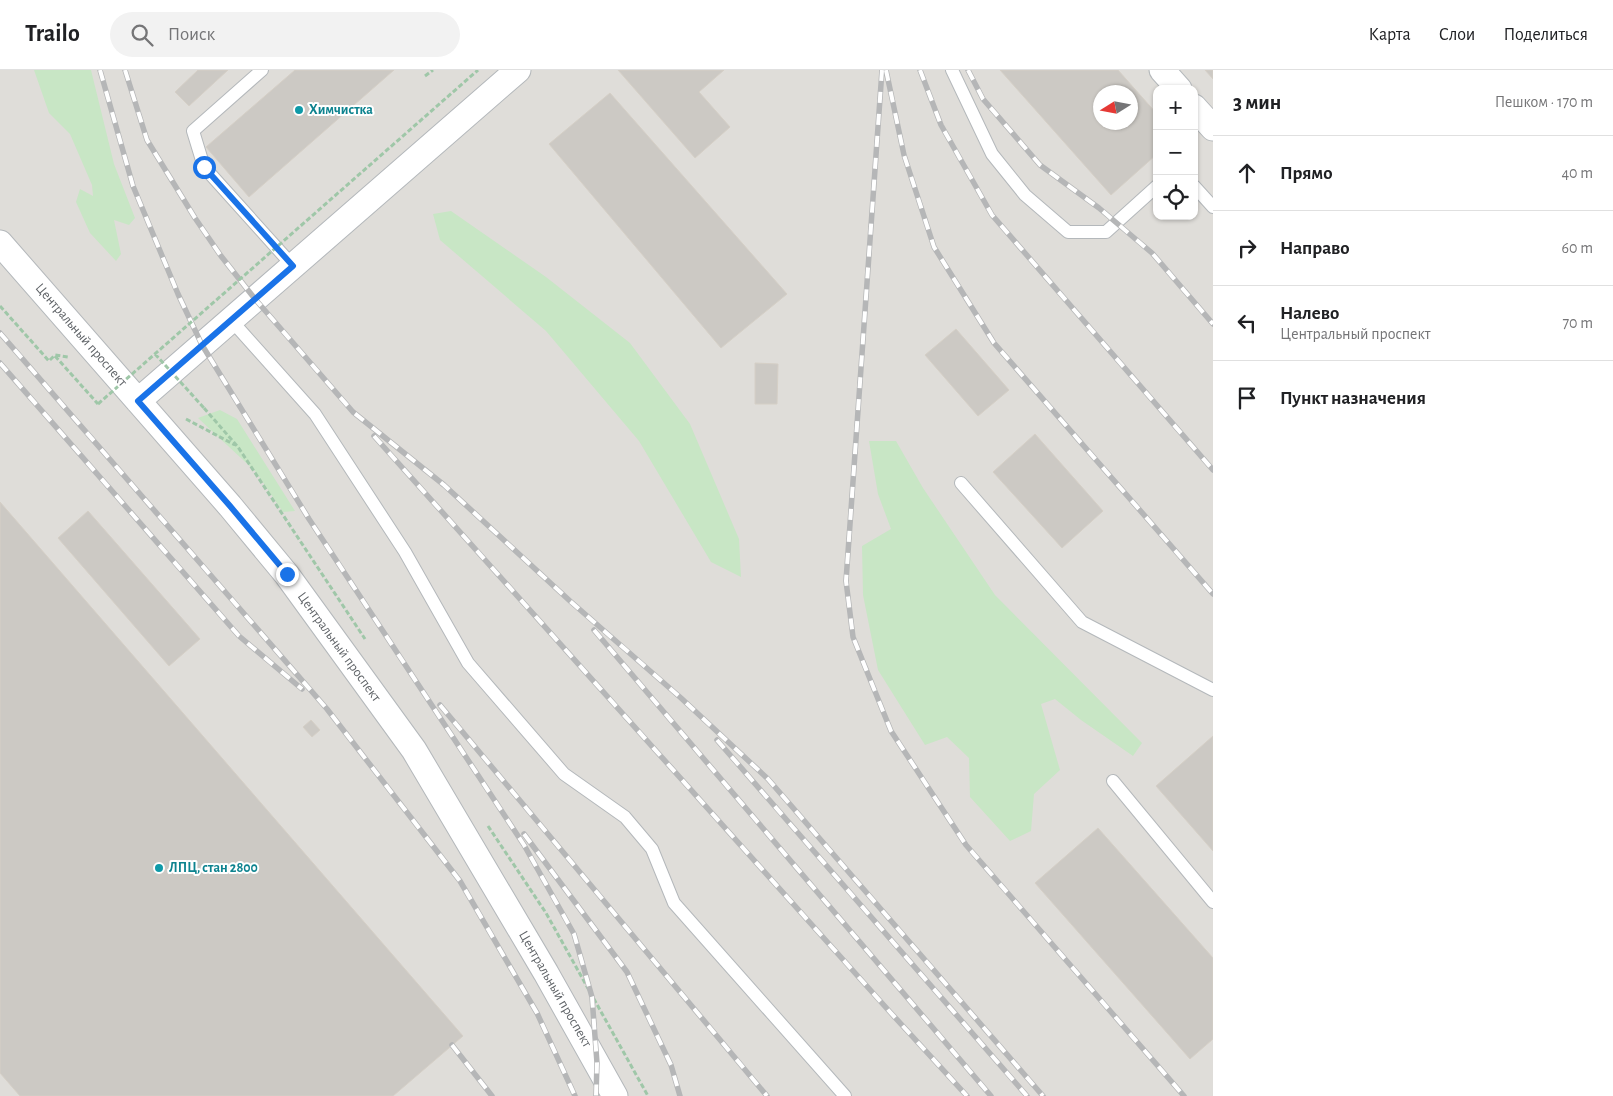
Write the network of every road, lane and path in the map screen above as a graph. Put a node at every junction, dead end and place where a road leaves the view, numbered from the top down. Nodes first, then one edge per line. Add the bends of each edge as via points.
1 (262, 70) edge
2 (478, 70) edge
3 (518, 70) edge
4 (952, 70) edge
5 (1162, 70) edge
6 (1175, 85) edge
7 (1198, 111) edge
8 (1213, 128) edge
9 (1153, 190) edge
10 (1198, 190) edge
11 (1213, 207) edge
12 (0, 243) edge
13 (293, 266) junction
14 (0, 306) edge
15 (231, 320) junction
16 (155, 354) junction
17 (138, 401) junction
18 (238, 447) dead end
19 (962, 483) dead end
20 (1213, 690) edge
21 (1113, 781) dead end
22 (1213, 902) edge
23 (615, 1096) edge
24 (845, 1096) edge

1 - 13 lane via 193,131 204,167
2 - 16 path, bridge
3 - 13 street
4 - 9 lane via 992,154 1025,196 1068,232 1106,232
5 - 6 street
7 - 8 street
10 - 11 lane
12 - 17 street, Центральный проспект
13 - 15 street
14 - 16 path, bridge via 49,361 55,355 98,404
15 - 17 street
15 - 24 lane via 315,414 405,552 468,663 564,774 625,817 652,849 674,903
16 - 18 path, bridge
17 - 23 street, Центральный проспект via 287,574 414,750
19 - 20 lane via 1082,622
21 - 22 lane

